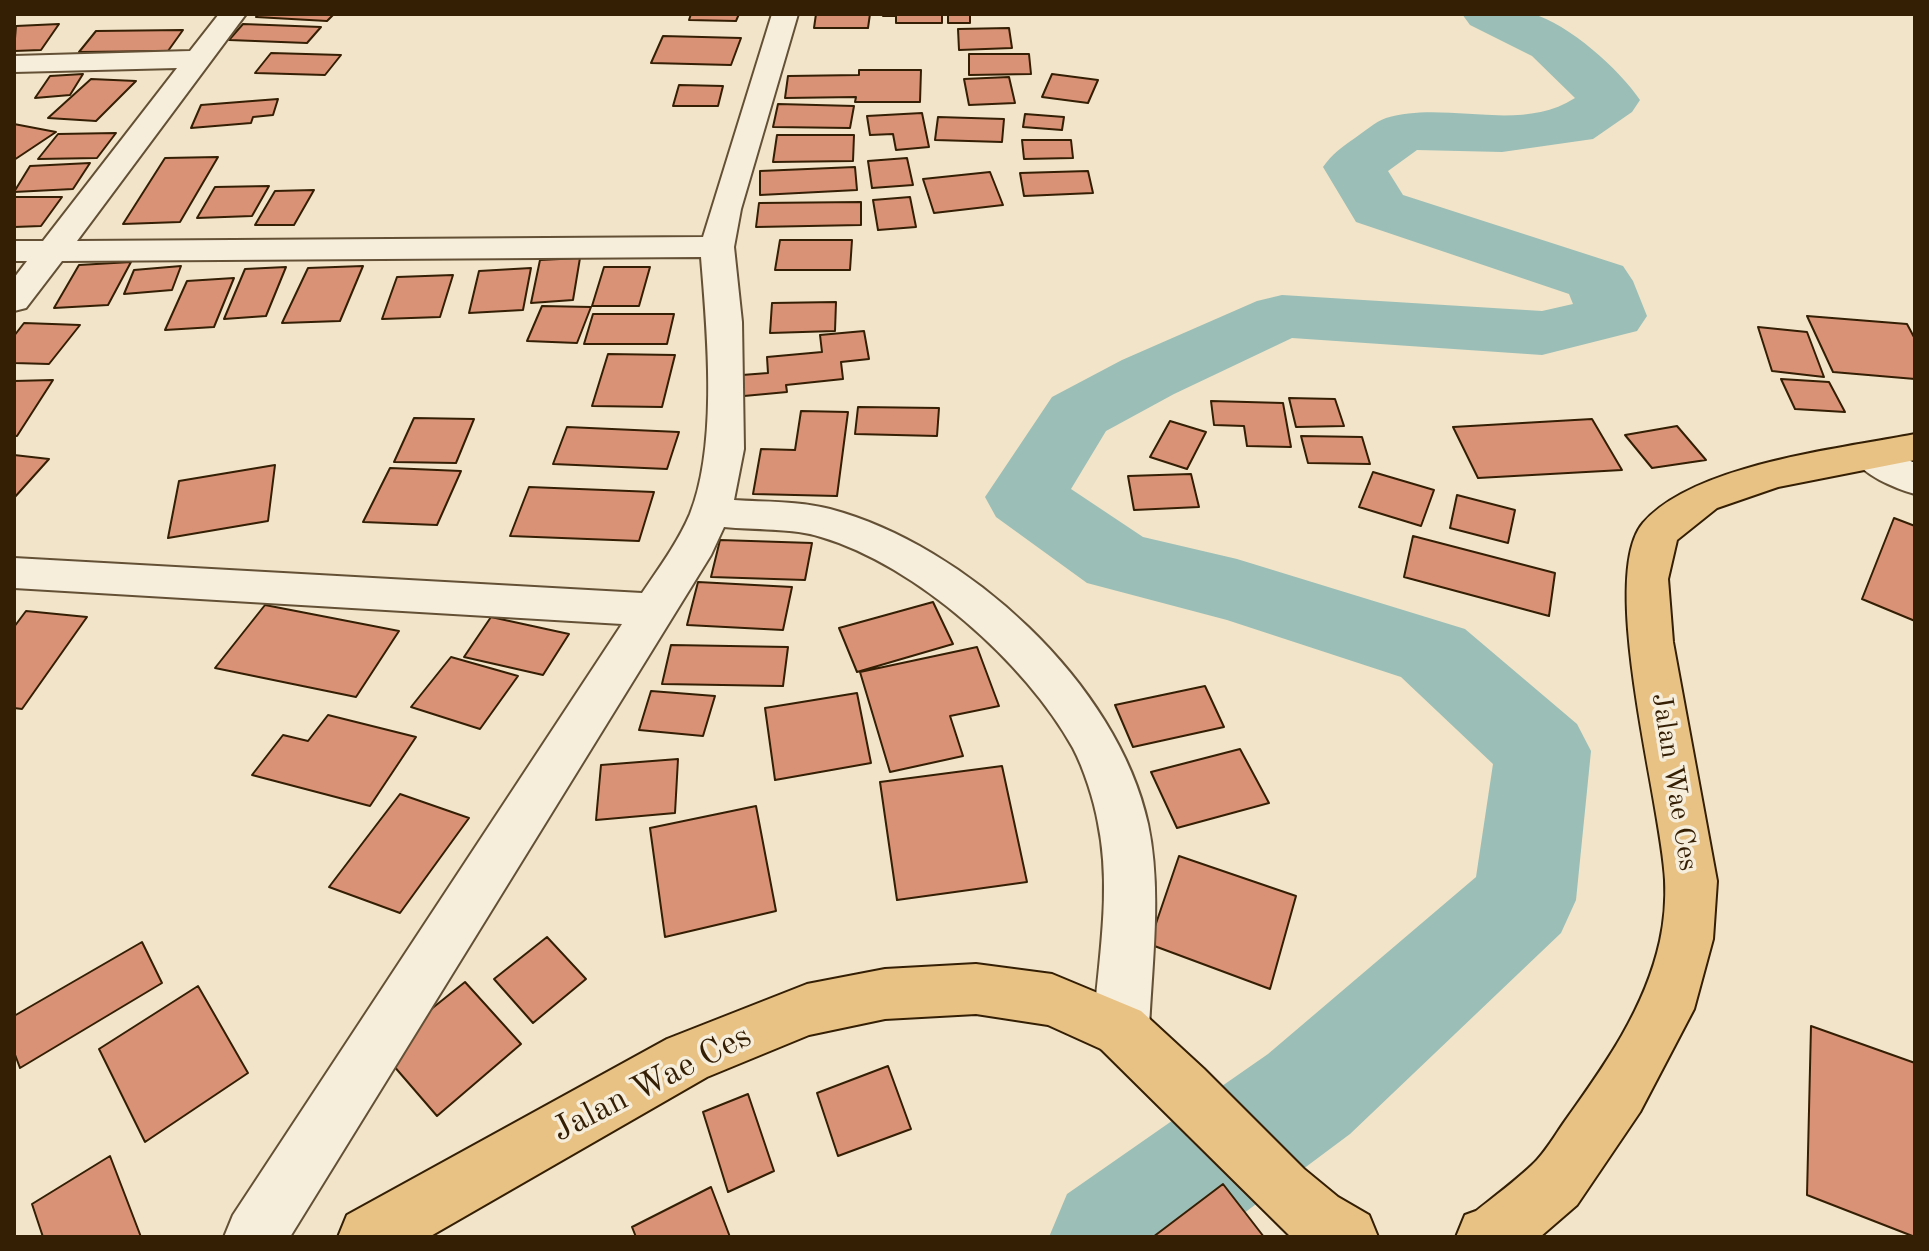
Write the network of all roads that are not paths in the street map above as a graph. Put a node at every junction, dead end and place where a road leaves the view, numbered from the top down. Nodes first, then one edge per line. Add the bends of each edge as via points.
1 (233, 14) edge
2 (785, 14) edge
3 (201, 59) junction
4 (14, 64) edge
5 (717, 247) junction
6 (53, 250) junction
7 (14, 251) edge
8 (14, 301) edge
9 (1893, 452) edge
10 (1915, 480) edge
11 (711, 512) junction
12 (14, 573) edge
13 (654, 610) junction
14 (1121, 1030) junction
15 (255, 1237) edge
16 (369, 1237) edge
17 (1347, 1237) edge
18 (1487, 1237) edge

1 - 3 street
2 - 5 street
3 - 4 street
3 - 6 street
5 - 6 street
5 - 11 street via 724,322 725,449
6 - 7 street
6 - 8 street
9 - 10 street
9 - 18 highway, Jalan Wae Ces via 1773,475 1703,498 1658,533 1647,579 1651,642 1691,881 1687,939 1667,1009 1620,1092 1556,1184
11 - 13 street
11 - 14 street via 826,522 914,560 973,602 1059,689 1096,745 1123,823 1130,888
12 - 13 street
13 - 15 street
14 - 16 highway, Jalan Wae Ces via 1052,1000 976,989 885,994 807,1010 687,1058
14 - 17 highway, Jalan Wae Ces via 1283,1190

